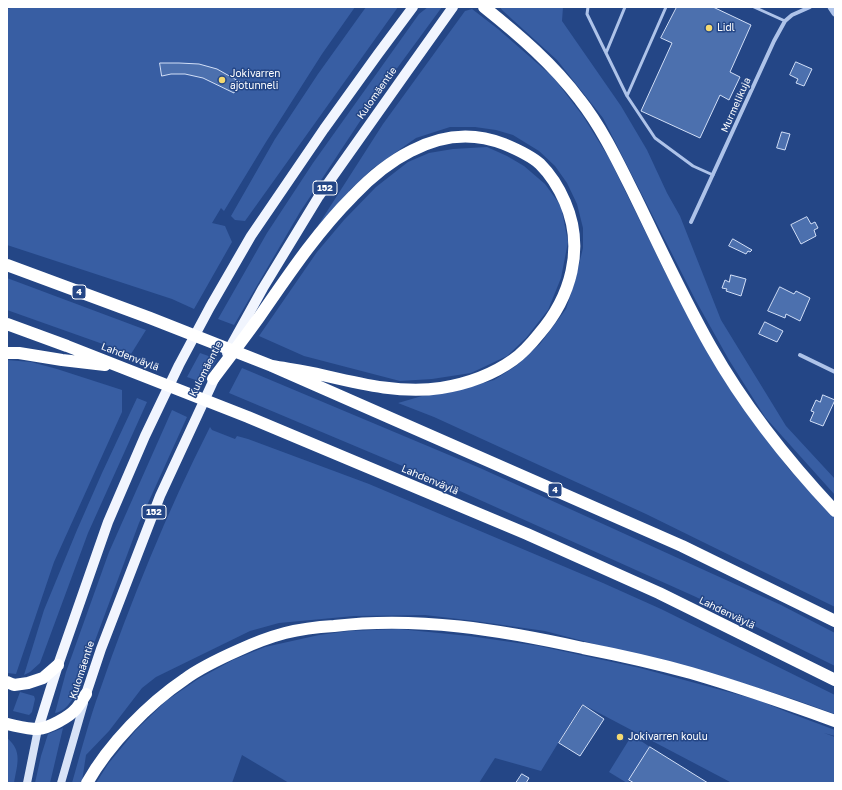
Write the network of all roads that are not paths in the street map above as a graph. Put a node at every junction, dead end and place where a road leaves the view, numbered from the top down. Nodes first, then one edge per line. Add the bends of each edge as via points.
1 (413, 7) edge
2 (453, 7) edge
3 (484, 7) edge
4 (588, 7) edge
5 (625, 7) edge
6 (666, 7) edge
7 (755, 7) edge
8 (810, 7) edge
9 (831, 7) edge
10 (835, 13) edge
11 (785, 21) junction
12 (606, 53) junction
13 (627, 96) junction
14 (713, 175) junction
15 (691, 222) dead end
16 (7, 265) edge
17 (7, 324) edge
18 (7, 353) edge
19 (800, 355) dead end
20 (272, 366) junction
21 (124, 368) junction
22 (835, 372) edge
23 (213, 379) junction
24 (835, 511) edge
25 (835, 620) edge
26 (58, 665) junction
27 (835, 680) edge
28 (7, 682) edge
29 (86, 694) junction
30 (835, 722) edge
31 (7, 724) edge
32 (38, 729) junction
33 (27, 783) edge
34 (61, 783) edge
35 (87, 783) edge

1 - 26 main road via 324,129 251,236 210,307 145,436 108,522
2 - 23 main road, Kulomäentie / 152 via 319,196
3 - 24 highway via 536,51 581,100 618,162 708,341 738,391 766,431
4 - 12 lane via 587,14
5 - 12 lane
6 - 13 lane
7 - 11 lane
8 - 11 street, Murmelikuja
9 - 10 street
11 - 14 street, Murmelikuja
12 - 13 lane
13 - 14 lane via 655,138 693,166
14 - 15 street, Murmelikuja
16 - 20 highway, 4
17 - 21 highway, Lahdenväylä
18 - 21 highway via 19,352
19 - 22 street
20 - 23 highway via 382,387 415,390 440,388 492,373 529,347 549,323 568,285 574,264 574,227 561,191 539,163 513,147 496,141 465,136 447,137 409,151 386,165 337,212
20 - 25 highway, 4 via 682,546
21 - 27 highway, Lahdenväylä via 541,540 658,593
23 - 29 main road, Kulomäentie / 152 via 160,496
26 - 28 highway via 43,678 14,685
26 - 32 main road
29 - 32 highway via 75,710 62,719
29 - 34 main road, Kulomäentie / 152
30 - 35 highway via 690,673 554,641 451,625 361,623 285,633 251,644 185,678 132,724 108,751
31 - 32 highway
32 - 33 main road

